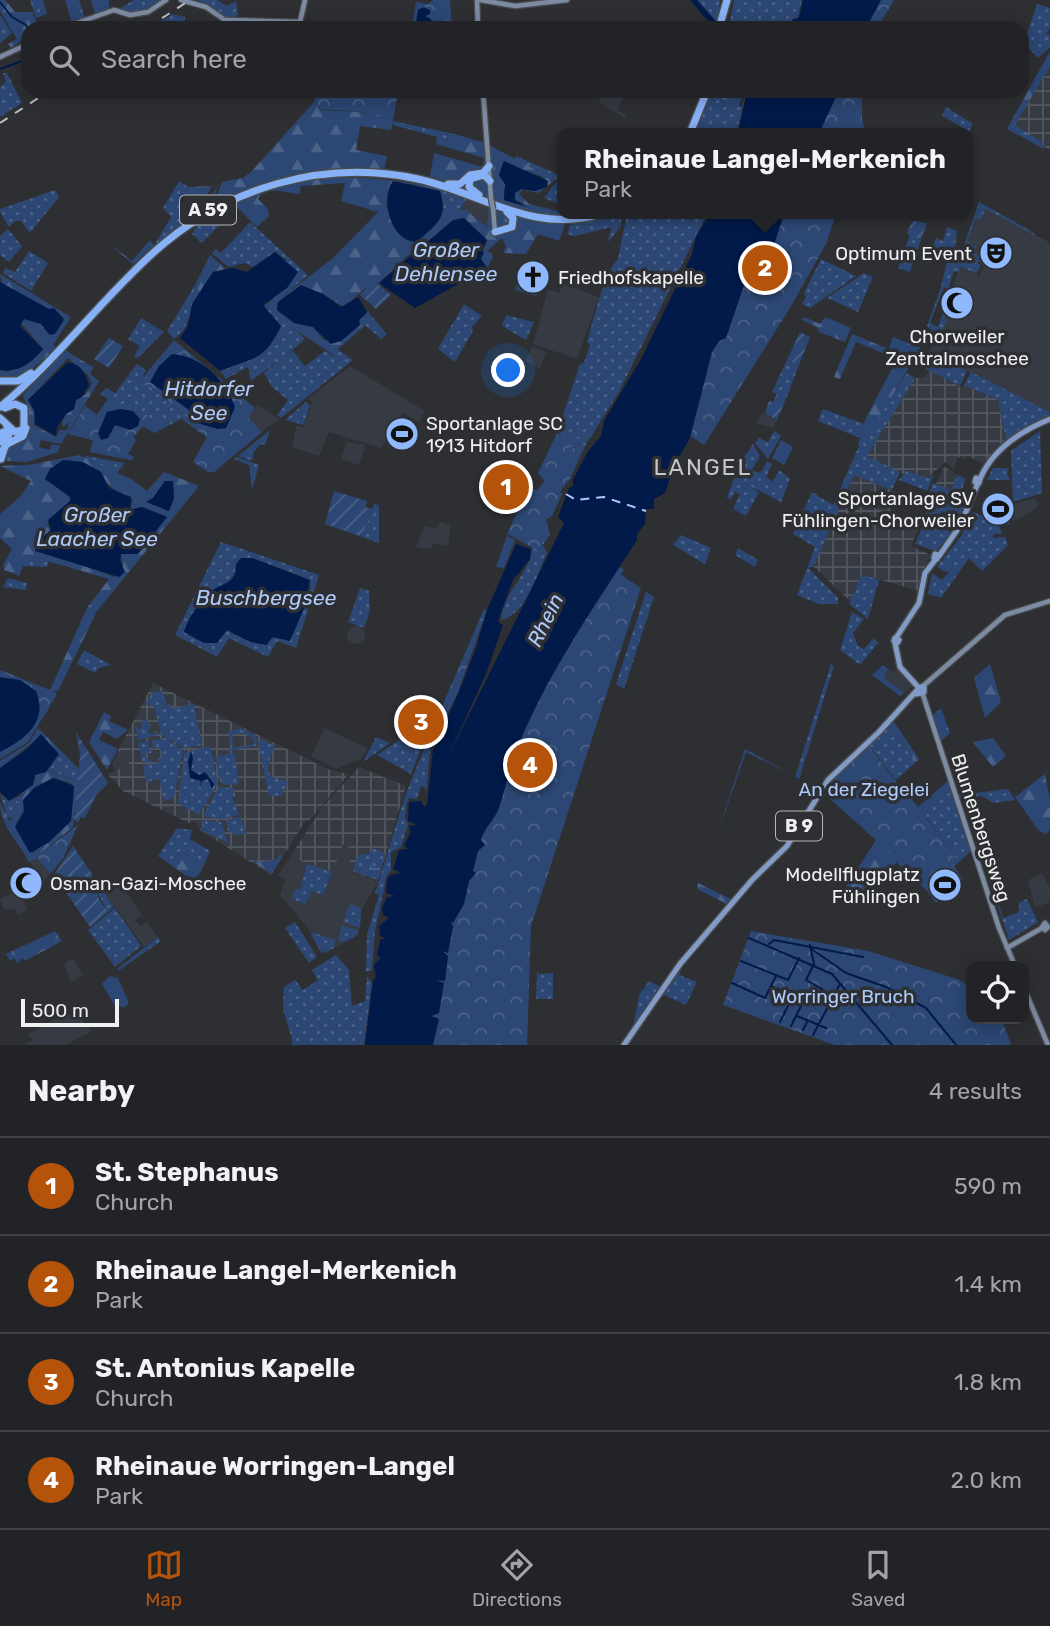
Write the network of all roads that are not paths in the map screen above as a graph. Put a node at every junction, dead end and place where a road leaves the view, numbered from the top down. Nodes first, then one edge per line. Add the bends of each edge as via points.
1 (166, 0) edge
2 (181, 0) edge
3 (305, 0) edge
4 (479, 0) edge
5 (567, 0) edge
6 (728, 0) edge
7 (82, 21) edge
8 (262, 21) edge
9 (300, 21) edge
10 (478, 21) edge
11 (722, 21) edge
12 (21, 47) edge
13 (0, 57) edge
14 (483, 98) edge
15 (702, 98) edge
16 (691, 128) edge
17 (487, 174) junction
18 (439, 182) junction
19 (482, 198) junction
20 (496, 209) junction
21 (533, 218) junction
22 (557, 218) edge
23 (557, 219) edge
24 (494, 223) joint
25 (498, 232) junction
26 (496, 241) dead end
27 (60, 350) junction
28 (31, 373) junction
29 (0, 382) edge
30 (26, 388) junction
31 (1, 413) edge
32 (1050, 419) edge
33 (1, 453) edge
34 (1050, 601) edge
35 (922, 689) junction
36 (1049, 924) edge
37 (1009, 947) junction
38 (1013, 961) edge
39 (1029, 1000) edge
40 (624, 1045) edge
41 (1048, 1045) edge

1 - 7 main road via 150,12 128,14 114,9
2 - 8 main road via 203,6 225,20
3 - 9 main road
4 - 5 main road via 515,6
4 - 10 main road
6 - 11 highway
12 - 13 main road
14 - 17 main road
15 - 16 highway
17 - 18 highway via 470,175 455,186
17 - 19 highway via 473,177 469,183
17 - 20 main road, bridge
18 - 19 highway, A 59
18 - 27 highway, A 59 via 345,170 296,176 245,192 167,238
19 - 22 highway, A 59 via 530,215
20 - 21 highway, A 59
20 - 24 main road
20 - 25 highway via 514,220 511,228
20 - 27 highway, A 59 via 444,186 381,174 313,176 261,188 213,210 170,239
21 - 23 highway, A 59
21 - 25 highway via 511,232
24 - 25 highway
25 - 26 highway
27 - 28 highway
27 - 30 highway
27 - 31 highway, A 59
28 - 29 highway via 18,381
28 - 31 highway
29 - 31 highway via 7,388
30 - 31 highway
30 - 33 highway via 22,399 28,414 25,434
31 - 33 highway via 9,434
32 - 35 main road via 1008,443 978,481 960,526 924,576 919,603 896,641 900,667
34 - 35 main road, B 9 via 1005,615
35 - 37 main road, Blumenbergsweg
35 - 40 main road, B 9 via 828,780 787,846 680,964
36 - 37 main road via 1048,929
37 - 38 main road, Blumenbergsweg
39 - 41 main road

